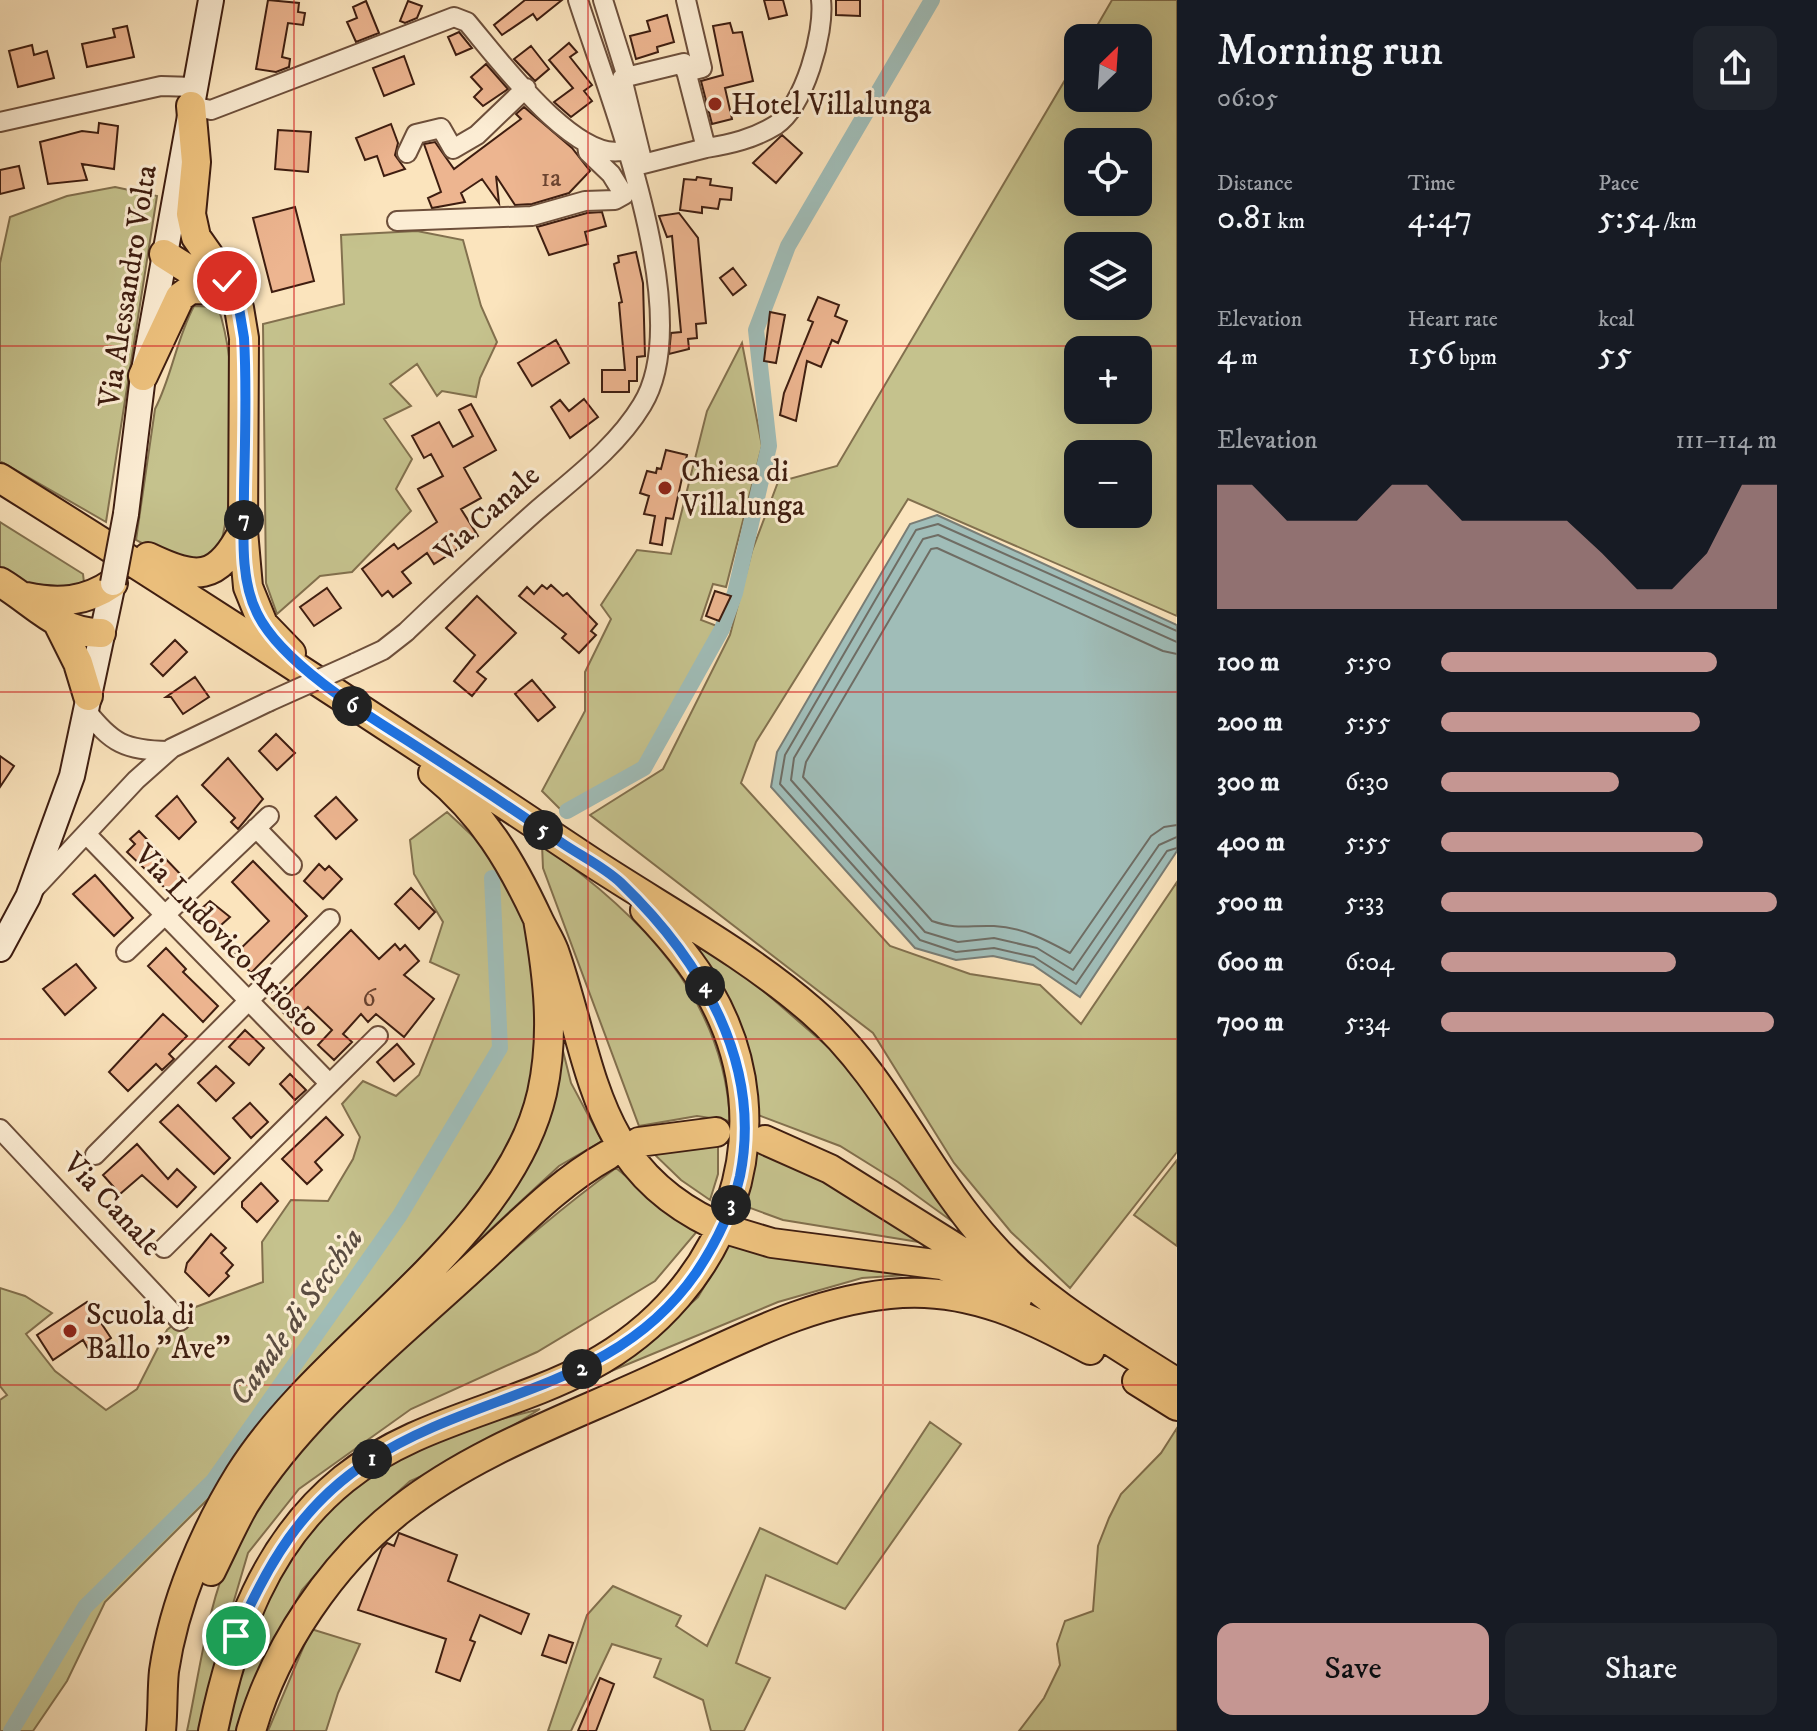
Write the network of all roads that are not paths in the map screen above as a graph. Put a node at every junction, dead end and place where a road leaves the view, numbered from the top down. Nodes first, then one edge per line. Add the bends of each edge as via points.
1 (211, 0) edge
2 (578, 0) edge
3 (603, 0) edge
4 (686, 0) edge
5 (821, 0) edge
6 (686, 72) junction
7 (526, 88) junction
8 (621, 89) junction
9 (192, 97) junction
10 (0, 122) edge
11 (587, 145) junction
12 (706, 148) junction
13 (407, 153) dead end
14 (632, 160) junction
15 (397, 221) dead end
16 (164, 254) junction
17 (225, 289) junction
18 (143, 376) junction
19 (0, 478) edge
20 (81, 529) junction
21 (243, 531) junction
22 (0, 582) edge
23 (113, 583) junction
24 (45, 608) junction
25 (101, 633) junction
26 (87, 703) junction
27 (357, 710) junction
28 (130, 749) junction
29 (168, 751) junction
30 (136, 780) junction
31 (87, 835) junction
32 (292, 865) dead end
33 (618, 880) junction
34 (28, 897) junction
35 (164, 913) junction
36 (330, 919) dead end
37 (538, 919) junction
38 (0, 949) edge
39 (126, 952) dead end
40 (249, 1000) junction
41 (378, 1036) dead end
42 (329, 1083) junction
43 (0, 1129) edge
44 (716, 1132) dead end
45 (765, 1140) dead end
46 (639, 1142) dead end
47 (95, 1155) dead end
48 (608, 1155) dead end
49 (164, 1248) dead end
50 (1072, 1316) junction
51 (180, 1321) dead end
52 (1097, 1343) junction
53 (1177, 1383) edge
54 (1177, 1406) edge
55 (162, 1723) edge
56 (213, 1731) edge
57 (251, 1731) edge

1 - 9 main road, Via Alessandro Volta
2 - 8 street
3 - 8 street
4 - 6 street via 702,68
5 - 12 street via 818,50 779,123 741,142
6 - 8 street via 684,63
6 - 12 street
7 - 9 street via 467,22 454,17 211,110
7 - 11 street
7 - 13 street via 477,135 453,149 441,128 416,134
8 - 14 street, Via Canale
9 - 10 street via 161,86
9 - 16 main road, Via Alessandro Volta
9 - 17 main road via 196,162 191,214 196,237
11 - 14 street
11 - 15 street via 624,195 532,216
12 - 14 street
14 - 29 street, Via Canale, bridge via 662,321 657,376 631,423 383,650
16 - 17 main road
16 - 18 main road, Via Alessandro Volta
17 - 18 main road via 191,289 180,297
17 - 21 main road via 245,358
18 - 23 main road, Via Alessandro Volta, bridge
19 - 20 main road
20 - 21 main road via 174,570 200,574 225,562
20 - 27 main road
21 - 27 main road via 248,587 263,624
22 - 24 main road
23 - 24 main road via 99,593
23 - 25 main road, Via Canale
24 - 25 main road via 75,614
24 - 26 main road
25 - 26 main road, Via Canale
26 - 28 street via 110,738
26 - 34 main road, Via Canale via 72,776
27 - 33 main road
27 - 37 main road via 477,813 499,841
28 - 29 street
28 - 30 street
29 - 30 street, Via Canale
30 - 31 street, Via Canale
31 - 34 street, Via Canale
31 - 35 street, Via Ludovico Ariosto
32 - 35 street via 262,822
33 - 50 main road via 812,1011 850,1048 989,1243
33 - 56 main road via 682,949 710,993 738,1072 744,1147 739,1180 716,1243 682,1292 640,1335 575,1372 430,1429 371,1460 322,1498 278,1550 258,1586 236,1636
34 - 38 main road, Via Canale
35 - 39 street
35 - 40 street, Via Ludovico Ariosto
36 - 40 street
37 - 52 main road via 564,981 591,1085 615,1134 672,1201 722,1228 772,1243 942,1265 991,1284
37 - 55 main road via 550,990 548,1048 542,1094 522,1148 462,1233 319,1377 241,1472 202,1549 174,1626 164,1672
40 - 42 street, Via Ludovico Ariosto
40 - 47 street
41 - 42 street
42 - 49 street
43 - 51 street, Via Canale
44 - 46 main road
45 - 50 main road via 830,1169
48 - 55 main road via 540,1204 364,1367 286,1449 244,1505 210,1573 183,1642
50 - 52 main road
52 - 53 main road
52 - 54 main road
52 - 57 main road via 1005,1308 951,1295 903,1293 801,1313 709,1354 476,1461 402,1508 366,1540 305,1616 286,1647

